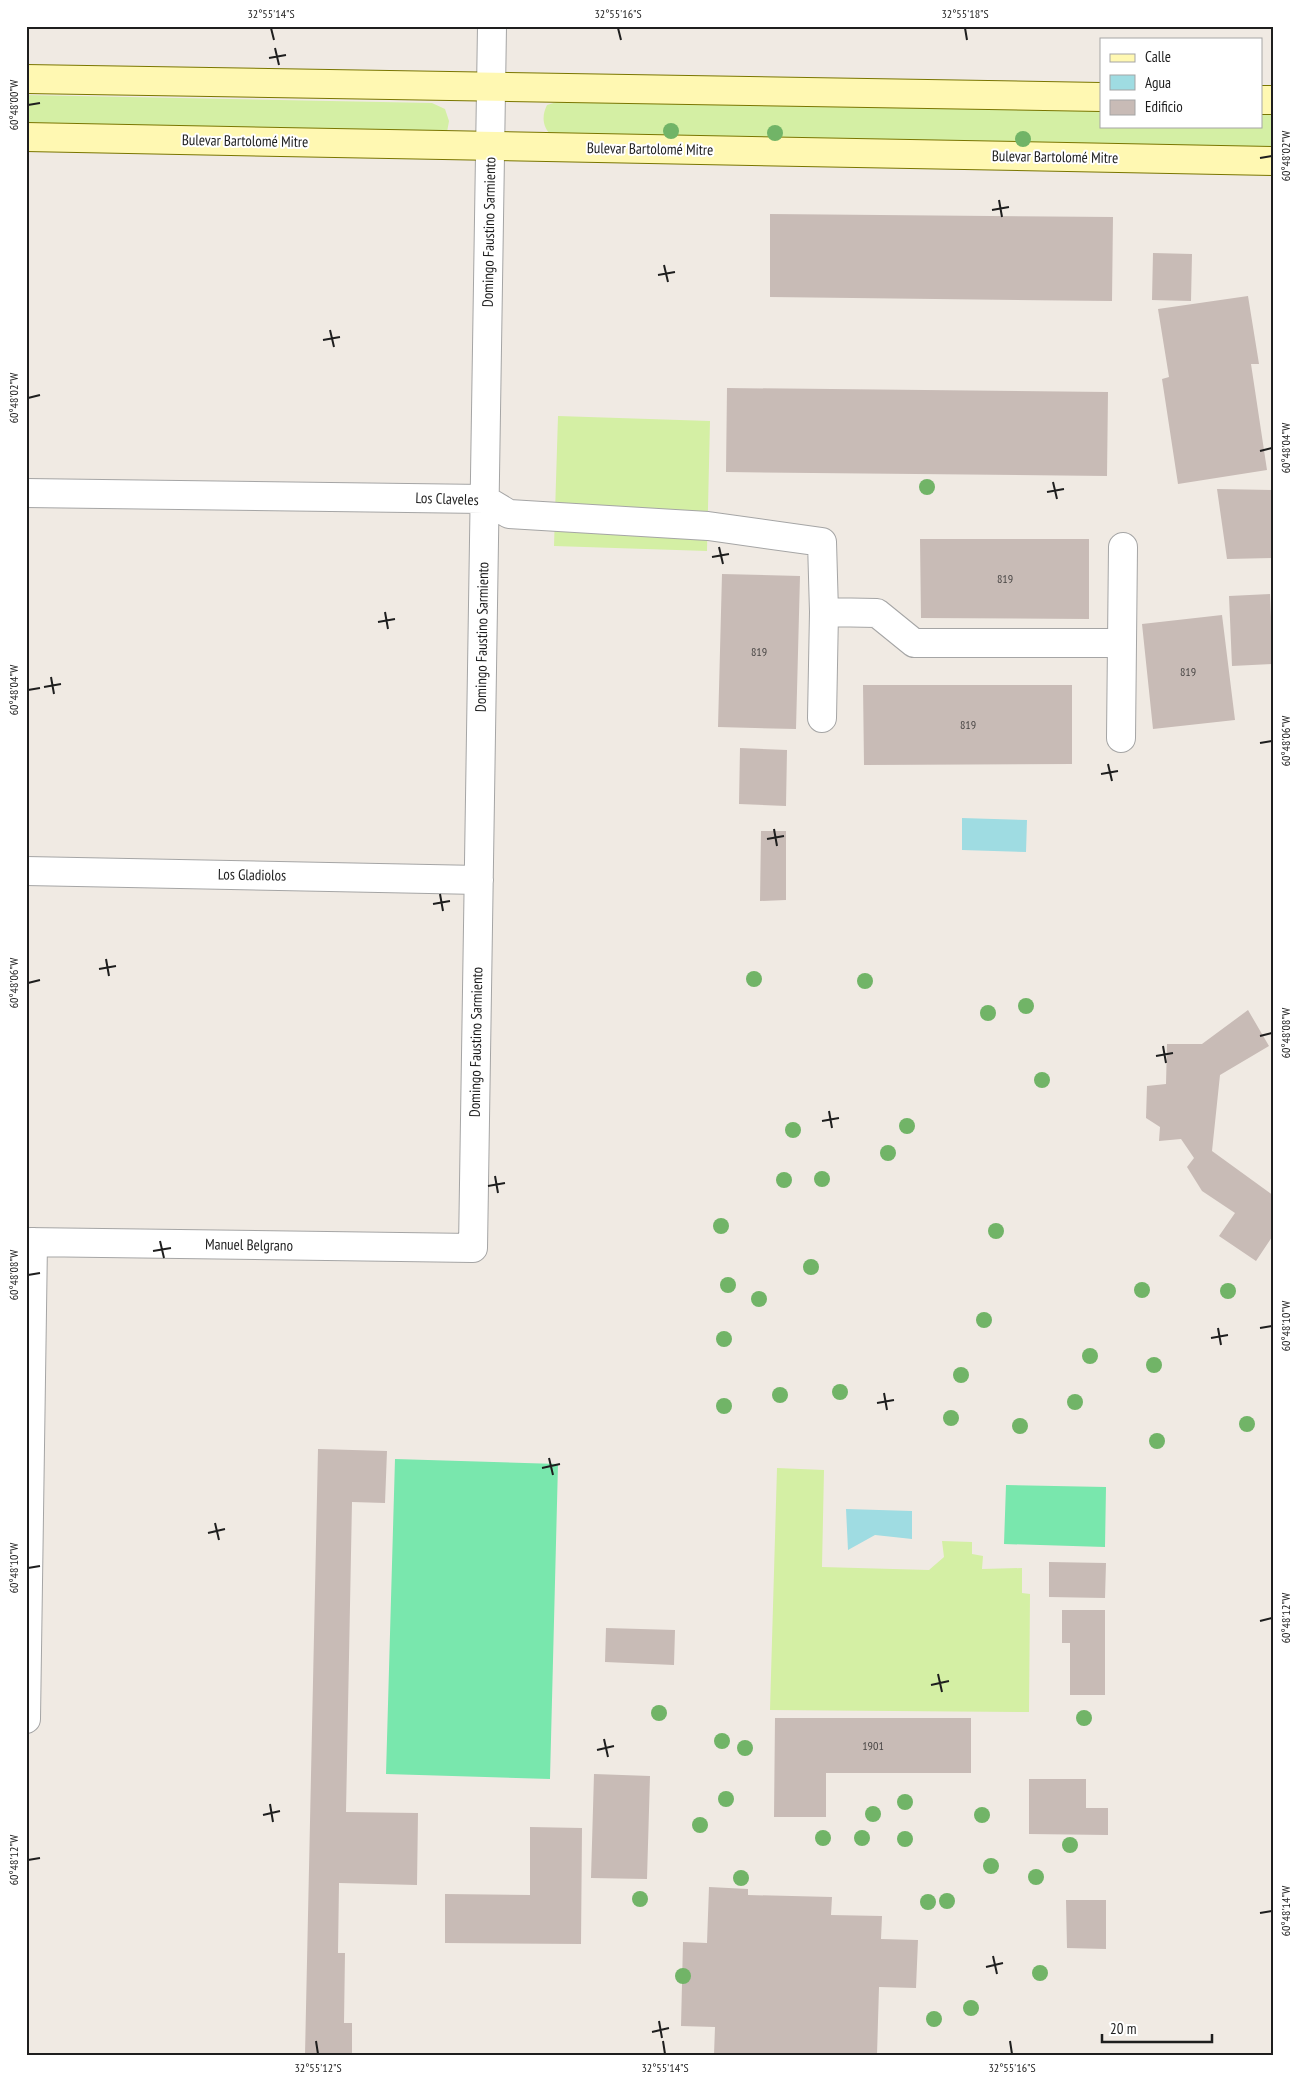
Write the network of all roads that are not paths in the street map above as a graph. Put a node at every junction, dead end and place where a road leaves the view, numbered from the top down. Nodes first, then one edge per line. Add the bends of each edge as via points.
1 (492, 26) edge
2 (26, 79) edge
3 (491, 87) junction
4 (1100, 97) edge
5 (26, 137) edge
6 (490, 146) junction
7 (1274, 161) edge
8 (26, 493) edge
9 (484, 499) junction
10 (1123, 547) dead end
11 (824, 612) junction
12 (1122, 643) junction
13 (822, 718) dead end
14 (1121, 738) dead end
15 (26, 871) edge
16 (479, 880) junction
17 (29, 1242) edge
18 (473, 1248) joint
19 (27, 1645) edge
20 (26, 1719) edge

1 - 3 street, Domingo Faustino Sarmiento
2 - 3 main road
3 - 4 main road
3 - 6 street, Domingo Faustino Sarmiento
5 - 6 main road, Bulevar Bartolomé Mitre
6 - 7 main road, Bulevar Bartolomé Mitre
6 - 9 street, Domingo Faustino Sarmiento
8 - 9 street, Los Claveles
9 - 11 street, Los Claveles via 509,514 708,526 822,542
9 - 16 street, Domingo Faustino Sarmiento
10 - 12 street
11 - 12 street via 877,613 914,643
11 - 13 street
12 - 14 street
15 - 16 street, Los Gladiolos
16 - 18 street, Domingo Faustino Sarmiento
17 - 18 street, Manuel Belgrano
17 - 19 street
19 - 20 street

